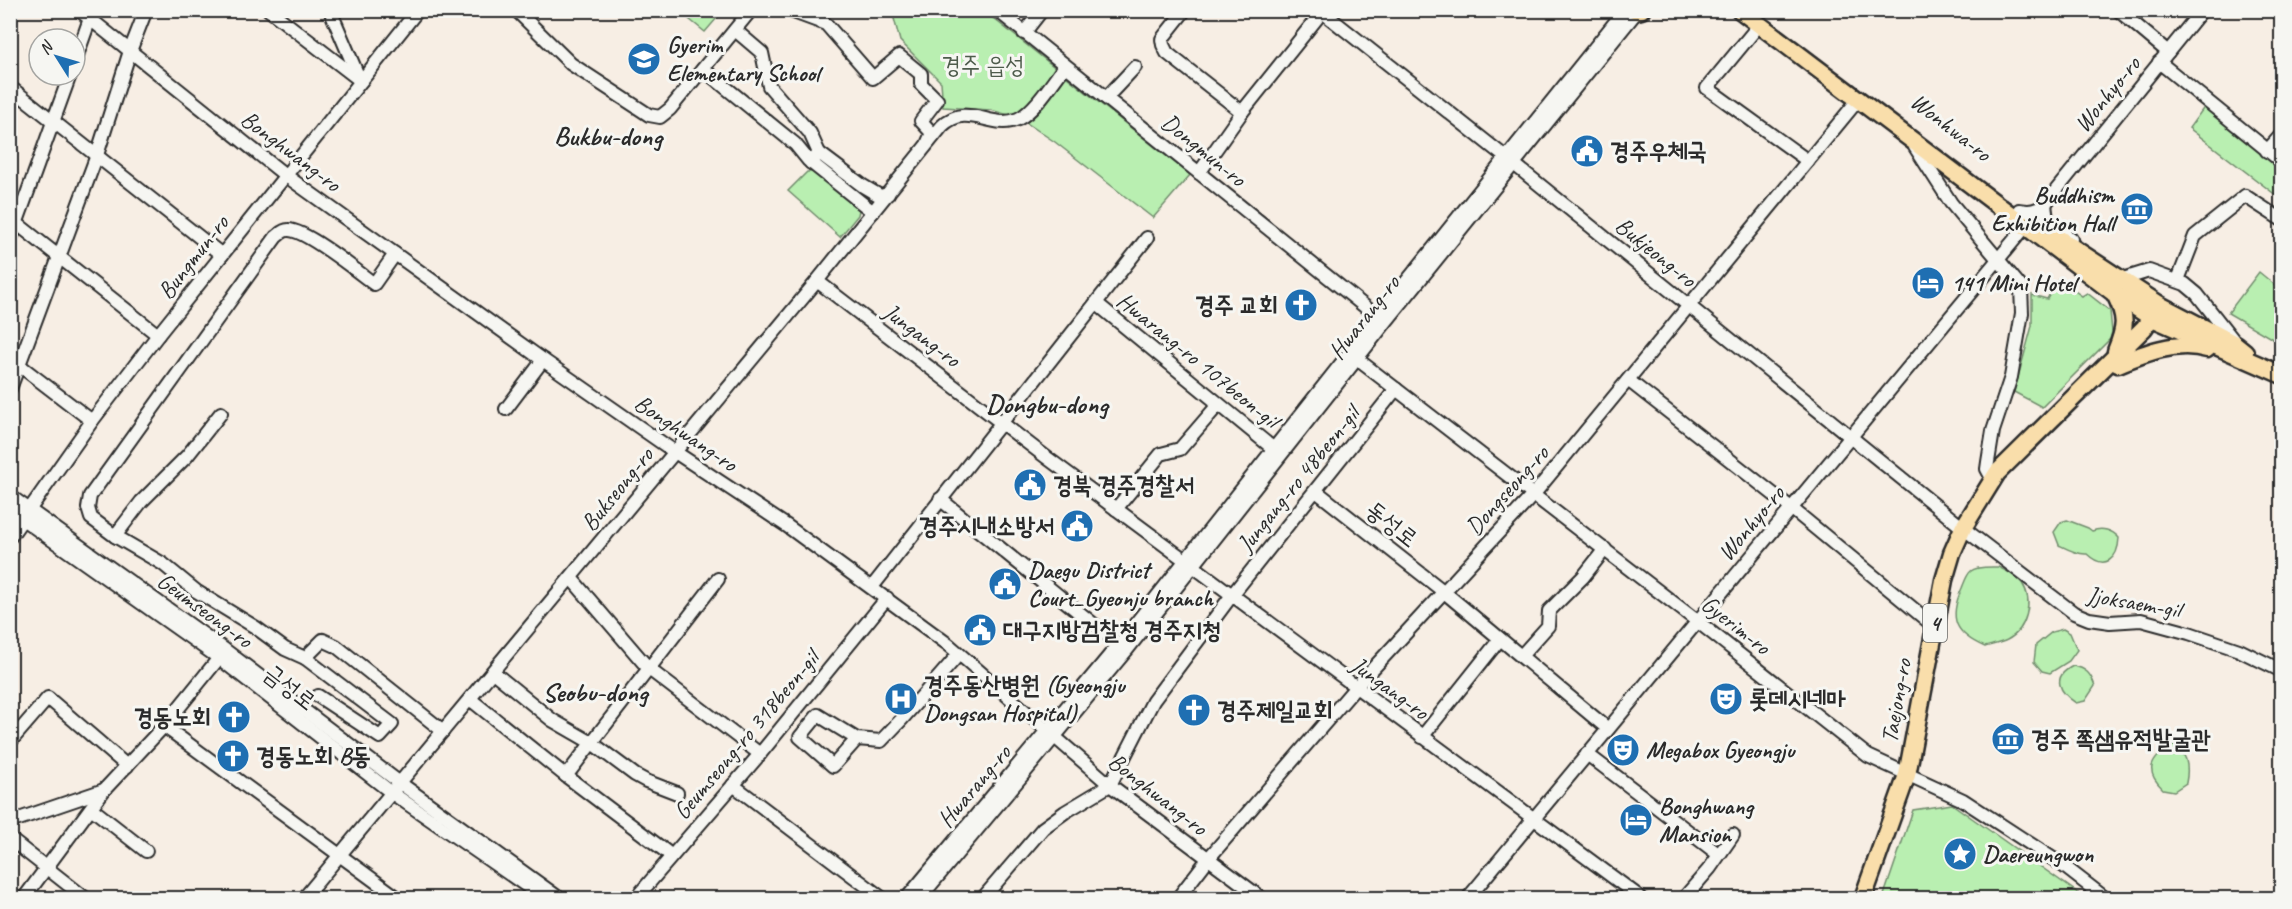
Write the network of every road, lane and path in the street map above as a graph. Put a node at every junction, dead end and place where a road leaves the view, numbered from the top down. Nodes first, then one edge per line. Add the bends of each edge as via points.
1 (79, 10) edge
2 (146, 10) edge
3 (269, 10) edge
4 (330, 10) edge
5 (418, 10) edge
6 (516, 10) edge
7 (751, 10) edge
8 (788, 10) edge
9 (997, 10) edge
10 (1042, 10) edge
11 (1185, 10) edge
12 (1625, 10) edge
13 (1740, 10) edge
14 (2118, 10) edge
15 (2202, 10) edge
16 (2276, 10) edge
17 (1321, 11) edge
18 (1639, 11) edge
19 (92, 15) edge
20 (2282, 15) edge
21 (1759, 18) edge
22 (735, 30) junction
23 (1024, 33) junction
24 (130, 51) junction
25 (2168, 52) junction
26 (2159, 62) junction
27 (1065, 66) junction
28 (1135, 67) dead end
29 (703, 69) junction
30 (361, 81) junction
31 (10, 87) edge
32 (66, 87) edge
33 (1106, 98) junction
34 (1858, 100) junction
35 (1242, 112) junction
36 (53, 121) junction
37 (2282, 134) edge
38 (1911, 140) junction
39 (926, 146) junction
40 (2267, 151) junction
41 (97, 156) junction
42 (815, 158) junction
43 (1510, 161) junction
44 (1808, 161) junction
45 (2282, 162) edge
46 (1199, 173) junction
47 (285, 175) junction
48 (888, 194) junction
49 (2045, 204) junction
50 (2019, 210) junction
51 (873, 212) junction
52 (2282, 220) edge
53 (14, 221) edge
54 (2025, 227) junction
55 (1147, 238) dead end
56 (10, 241) edge
57 (395, 254) junction
58 (222, 255) junction
59 (59, 256) junction
60 (1998, 258) junction
61 (2099, 266) junction
62 (2178, 280) junction
63 (818, 281) junction
64 (2117, 286) junction
65 (1096, 303) junction
66 (1689, 306) junction
67 (2160, 313) junction
68 (1381, 320) junction
69 (158, 335) junction
70 (2238, 347) junction
71 (1357, 359) junction
72 (543, 360) junction
73 (2115, 361) junction
74 (15, 362) edge
75 (2276, 373) edge
76 (1628, 380) junction
77 (10, 389) edge
78 (1396, 389) junction
79 (1218, 405) junction
80 (506, 410) dead end
81 (221, 414) dead end
82 (92, 421) junction
83 (1001, 422) junction
84 (1851, 435) junction
85 (1275, 450) junction
86 (675, 452) junction
87 (1994, 482) junction
88 (1316, 491) junction
89 (1534, 494) junction
90 (10, 496) edge
91 (940, 499) junction
92 (1791, 508) junction
93 (1116, 509) junction
94 (10, 510) edge
95 (26, 514) junction
96 (1963, 528) junction
97 (115, 536) junction
98 (10, 537) edge
99 (1605, 549) junction
100 (1190, 564) junction
101 (571, 578) junction
102 (718, 579) dead end
103 (872, 587) junction
104 (1443, 591) junction
105 (1232, 595) junction
106 (887, 598) junction
107 (1697, 621) junction
108 (1934, 626) junction
109 (1500, 639) junction
110 (1122, 648) junction
111 (222, 654) junction
112 (959, 654) junction
113 (1521, 656) junction
114 (305, 658) junction
115 (649, 669) junction
116 (493, 672) junction
117 (2282, 672) edge
118 (1355, 688) junction
119 (318, 696) dead end
120 (470, 699) junction
121 (164, 726) junction
122 (1608, 729) junction
123 (443, 731) junction
124 (1052, 734) junction
125 (1422, 737) junction
126 (857, 739) junction
127 (10, 742) edge
128 (592, 743) junction
129 (760, 754) junction
130 (1587, 754) junction
131 (127, 766) junction
132 (1907, 775) junction
133 (566, 776) junction
134 (733, 785) junction
135 (1110, 785) junction
136 (396, 788) junction
137 (104, 790) junction
138 (677, 793) dead end
139 (91, 808) junction
140 (1534, 818) junction
141 (10, 822) edge
142 (1732, 835) dead end
143 (10, 839) edge
144 (146, 851) dead end
145 (1718, 854) junction
146 (340, 856) junction
147 (672, 856) junction
148 (1208, 860) junction
149 (46, 867) junction
150 (24, 898) edge
151 (85, 898) edge
152 (304, 898) edge
153 (398, 898) edge
154 (544, 898) edge
155 (559, 898) edge
156 (636, 898) edge
157 (882, 898) edge
158 (907, 898) edge
159 (920, 898) edge
160 (983, 898) edge
161 (1178, 898) edge
162 (1261, 898) edge
163 (1468, 898) edge
164 (1641, 898) edge
165 (1684, 898) edge
166 (1863, 898) edge
167 (2106, 898) edge

1 - 19 street, Bonghwang-ro
2 - 24 street
3 - 30 street
4 - 30 street
5 - 30 street, Bungmun-ro
6 - 29 street via 571,64 649,115 660,117 670,109
7 - 22 street
8 - 39 street via 826,24 873,78 899,56 921,74 921,84 937,100 921,122 932,132
9 - 23 street, Dongmun-ro
10 - 23 street
11 - 35 street via 1162,39 1163,45
12 - 43 street, Hwarang-ro
13 - 21 main road, Wonhwa-ro
14 - 25 street
15 - 25 street, Wonhyo-ro
16 - 20 street
17 - 35 street
17 - 43 street, Bukjeong-ro
18 - 43 street, Hwarang-ro
19 - 24 street, Bonghwang-ro
21 - 34 main road, Wonhwa-ro
21 - 44 street via 1707,88
21 - 50 main road, Wonhwa-ro
22 - 29 street
22 - 42 street via 762,53 769,87 810,133
23 - 27 street, Dongmun-ro
24 - 41 street
24 - 47 street, Bonghwang-ro
25 - 26 street, Wonhyo-ro
26 - 40 street
26 - 49 street, Wonhyo-ro
27 - 33 street, Dongmun-ro
27 - 39 street, Bukseong-ro via 1019,118 1005,122 959,115 950,118
28 - 33 street
29 - 42 street
30 - 47 street, Bungmun-ro
31 - 36 street
32 - 36 street
33 - 46 street, Dongmun-ro
34 - 38 main road, Wonhwa-ro
34 - 44 street, Dongseong-ro
35 - 46 street
36 - 41 street
36 - 53 street
37 - 40 street
38 - 54 main road, Wonhwa-ro
38 - 60 street via 1951,203
39 - 48 street, Bukseong-ro
40 - 45 street
41 - 58 street
41 - 59 street
42 - 48 street via 880,196
42 - 51 street
43 - 66 street, Bukjeong-ro
43 - 68 street, Hwarang-ro
44 - 66 street, Dongseong-ro
46 - 68 street, Dongmun-ro
47 - 57 street, Bonghwang-ro
47 - 58 street, Bungmun-ro
48 - 51 street, Bukseong-ro
49 - 50 street via 2029,212
49 - 61 street via 2047,219
50 - 61 main road, Wonhwa-ro
51 - 63 street, Bukseong-ro
52 - 62 street via 2245,196 2195,236
53 - 56 street
53 - 59 street
54 - 60 street, Wonhyo-ro
54 - 64 main road, Wonhwa-ro
55 - 65 street
57 - 72 street, Bonghwang-ro
57 - 97 street via 374,284 304,235 290,230 276,237 90,496 91,518
58 - 69 street, Bungmun-ro
59 - 69 street
59 - 74 street
60 - 84 street, Wonhyo-ro
60 - 87 street via 2021,287 2022,313 2011,377 1993,431 1987,469
61 - 64 main road, Wonhwa-ro
62 - 64 street via 2149,271
62 - 70 street via 2197,294
63 - 83 street, Jungang-ro
63 - 86 street, Bukseong-ro
64 - 67 main road, Wonhwa-ro
64 - 73 main road via 2125,324
65 - 79 street, Hwarang-ro 107beon-gil
65 - 83 street
66 - 76 street, Dongseong-ro
66 - 84 street, Bukjeong-ro
67 - 70 main road, Wonhwa-ro
67 - 73 main road, Taejong-ro / 4 via 2152,331
67 - 75 main road, Wonhwa-ro
68 - 71 street, Hwarang-ro
68 - 85 street, Hwarang-ro
69 - 82 street, Bungmun-ro
70 - 75 main road, Wonhwa-ro
71 - 78 street, Gyerim-ro
71 - 100 street, Hwarang-ro
72 - 80 street
72 - 86 street, Bonghwang-ro
73 - 75 main road via 2196,346
73 - 87 main road, Taejong-ro / 4 via 2005,476
74 - 77 street
74 - 82 street
76 - 89 street, Dongseong-ro
76 - 92 street
78 - 88 street, Jungang-ro 48beon-gil
78 - 89 street, Gyerim-ro
79 - 85 street, Hwarang-ro 107beon-gil
79 - 93 street via 1180,449 1161,454
81 - 97 street
82 - 95 street, Bungmun-ro
83 - 91 street
83 - 93 street, Jungang-ro
84 - 92 street, Wonhyo-ro
84 - 96 street, Bukjeong-ro
85 - 100 street, Hwarang-ro
86 - 101 street, Bukseong-ro
86 - 103 street, Bonghwang-ro
87 - 96 main road, Taejong-ro / 4
88 - 104 street, 동성로
88 - 105 street, Jungang-ro 48beon-gil
89 - 99 street, Gyerim-ro
89 - 104 street, Dongseong-ro
90 - 95 street, Geumseong-ro
91 - 103 street
91 - 110 street
92 - 107 street, Wonhyo-ro
92 - 108 street
93 - 100 street, Jungang-ro
94 - 95 street
95 - 98 street, Bungmun-ro
95 - 111 street, Geumseong-ro
96 - 108 main road, Taejong-ro / 4 via 1952,553
96 - 117 street, Jjoksaem-gil via 2074,613 2110,622 2140,620 2189,633 2239,650
97 - 114 street via 163,564 196,591 285,649
99 - 107 street, Gyerim-ro
99 - 113 street via 1549,612 1548,626
100 - 105 street, Jungang-ro
100 - 110 street, Hwarang-ro
101 - 115 street
101 - 116 street, Bukseong-ro
102 - 115 street
103 - 106 street, Bonghwang-ro
104 - 109 street, 동성로
104 - 118 street, Dongseong-ro
105 - 118 street, Jungang-ro
105 - 135 street, Jungang-ro 48beon-gil via 1153,700
106 - 112 street, Bonghwang-ro
106 - 129 street, Geumseong-ro 318beon-gil
107 - 122 street, Wonhyo-ro
107 - 132 street, Gyerim-ro via 1868,756
108 - 132 main road, Taejong-ro / 4
109 - 113 street, 동성로
109 - 125 street
110 - 124 street, Hwarang-ro
111 - 121 street
111 - 136 street, Geumseong-ro
112 - 124 street, Bonghwang-ro
112 - 126 street via 881,741
113 - 122 street, 동성로
114 - 119 street via 392,723 380,737
114 - 123 street via 322,640 336,645
115 - 128 street
115 - 129 street
116 - 120 street, Bukseong-ro
116 - 128 street via 552,720
118 - 125 street, Jungang-ro
118 - 148 street, Dongseong-ro
120 - 123 street, Bukseong-ro
120 - 133 street
121 - 131 street
121 - 146 street
122 - 130 street, Wonhyo-ro
123 - 136 street, Bukseong-ro
124 - 135 street, Bonghwang-ro
124 - 158 street, Hwarang-ro
124 - 159 street, Hwarang-ro
125 - 140 street, Jungang-ro
126 - 126 street via 833,766 800,737 818,714
127 - 131 street via 48,698
128 - 133 street
128 - 138 street via 646,781
129 - 134 street, Geumseong-ro 318beon-gil
130 - 140 street, Wonhyo-ro
130 - 145 street
131 - 137 street
132 - 166 main road, Taejong-ro / 4
132 - 167 street, Gyerim-ro via 1963,800
133 - 147 street
134 - 147 street, Geumseong-ro 318beon-gil
134 - 157 street
135 - 148 street, Bonghwang-ro
135 - 160 street via 1043,828
136 - 146 street, Bukseong-ro
136 - 154 street
136 - 155 street
137 - 139 street
137 - 141 street
139 - 144 street
139 - 149 street
140 - 163 street, Wonhyo-ro
140 - 164 street, Jungang-ro
142 - 145 street
143 - 149 street
145 - 165 street
146 - 152 street, Bukseong-ro
146 - 153 street
147 - 156 street, Geumseong-ro 318beon-gil
148 - 161 street, Dongseong-ro
148 - 162 street, Bonghwang-ro
149 - 150 street
149 - 151 street

